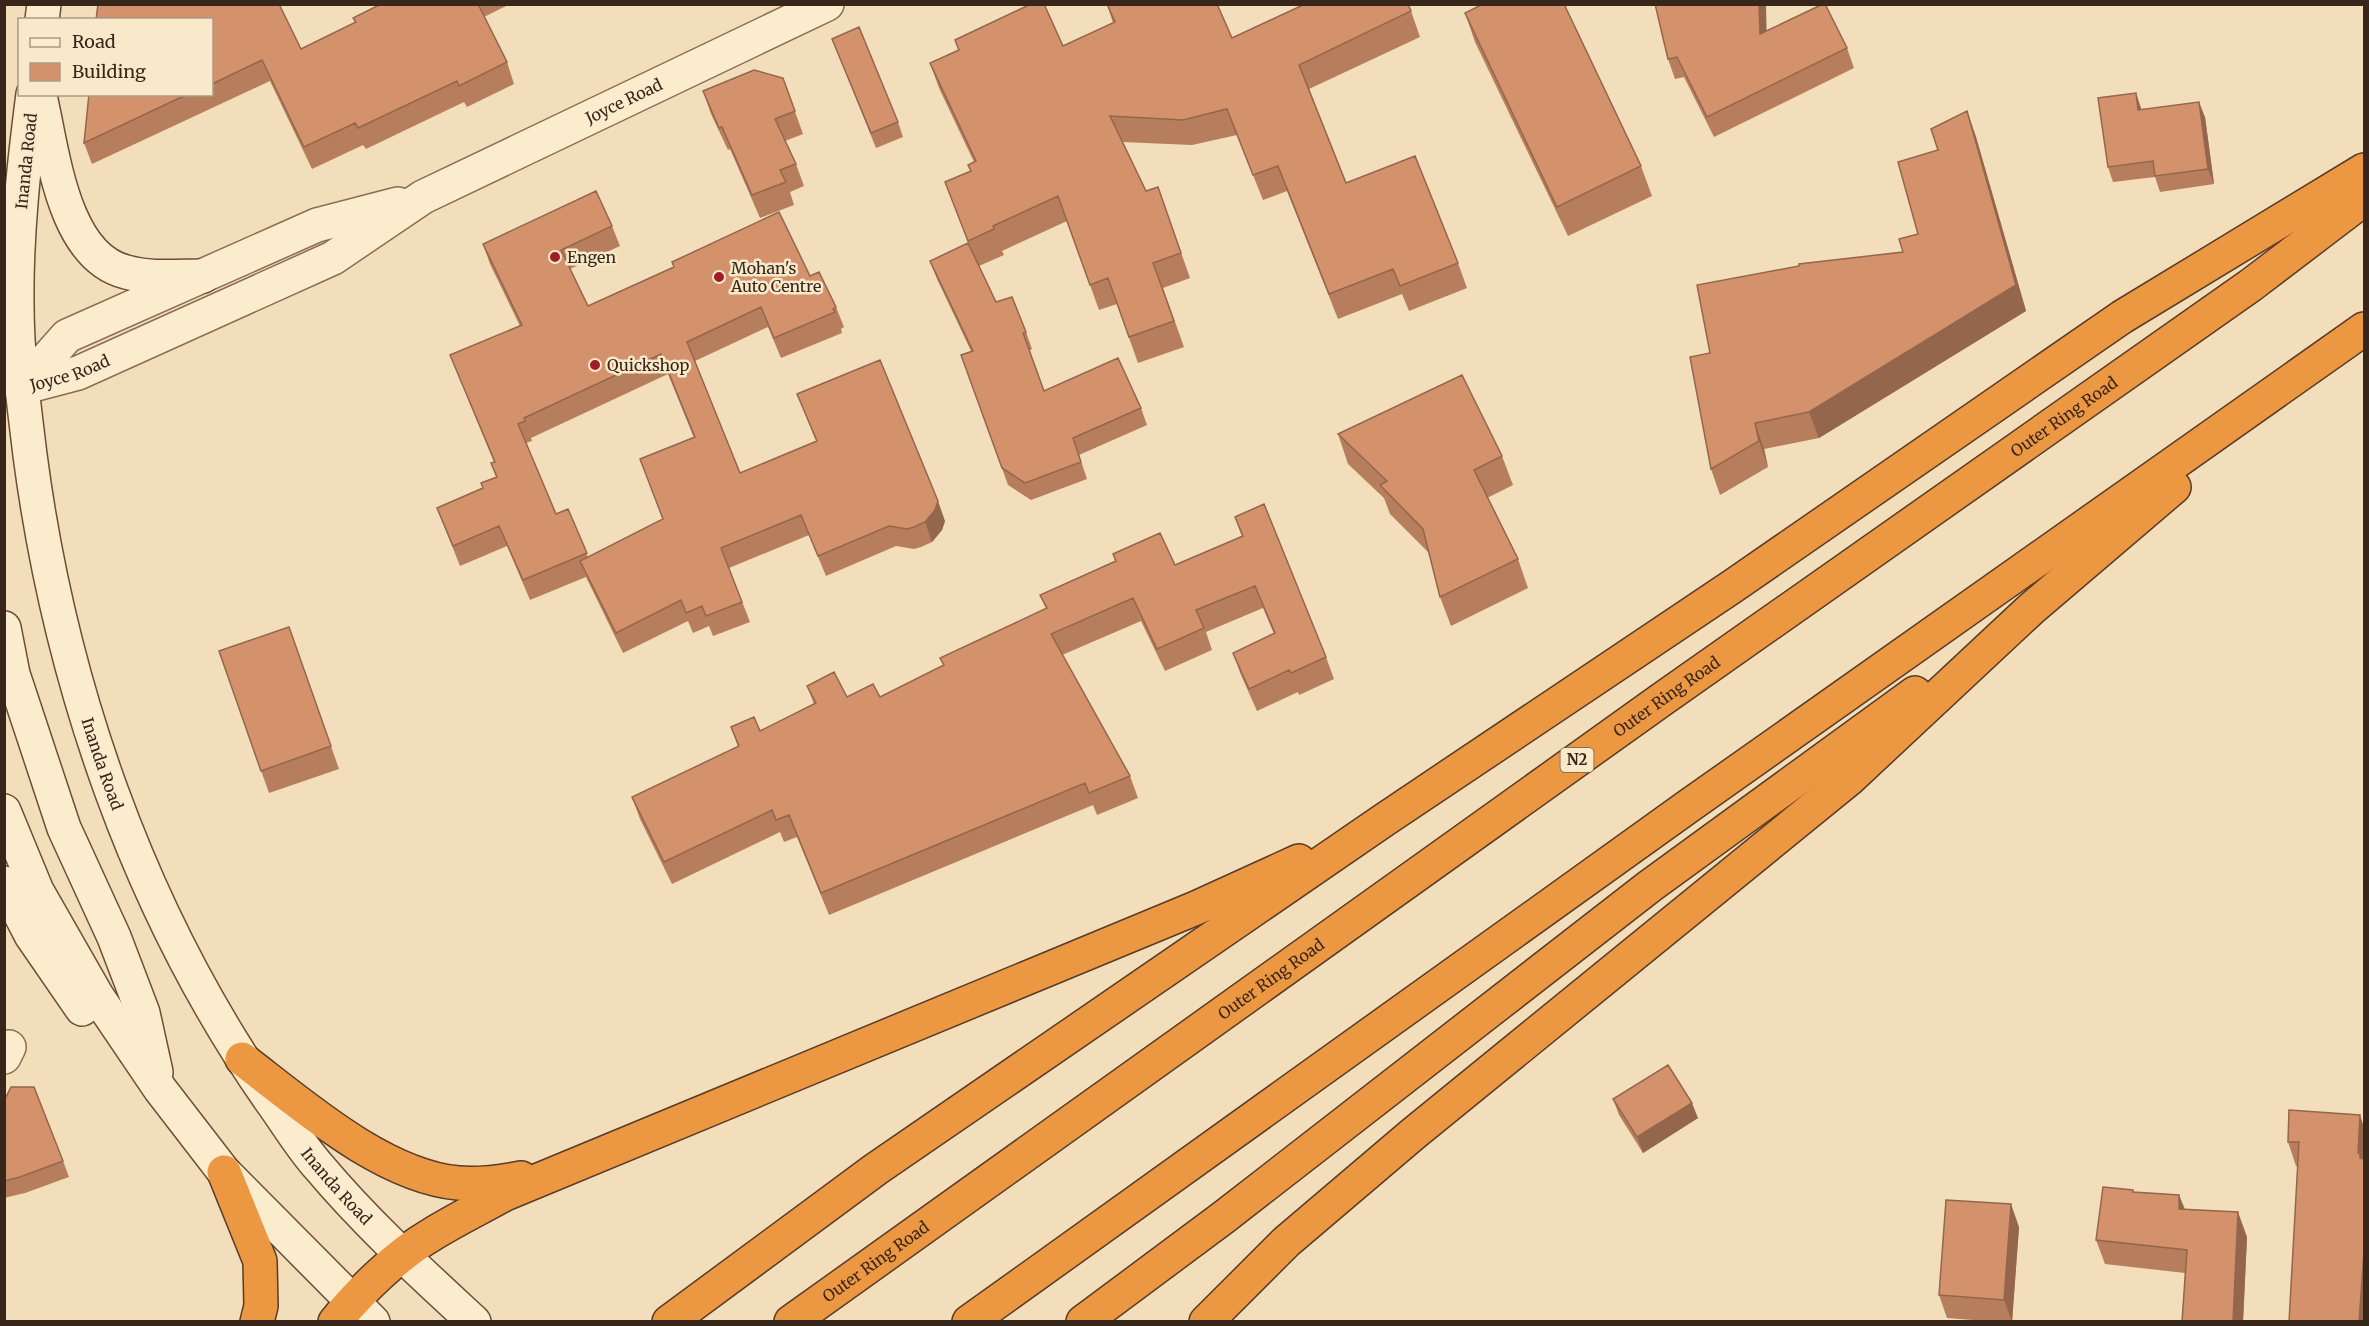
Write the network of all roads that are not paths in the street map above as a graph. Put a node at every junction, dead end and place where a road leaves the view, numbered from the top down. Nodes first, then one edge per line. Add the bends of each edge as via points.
1 (827, 4) edge
2 (779, 14) edge
3 (33, 96) edge
4 (40, 96) edge
5 (2364, 170) edge
6 (423, 197) junction
7 (2364, 199) edge
8 (203, 276) junction
9 (2364, 329) edge
10 (2318, 363) junction
11 (10, 391) edge
12 (2031, 609) junction
13 (4, 628) edge
14 (4, 811) edge
15 (1384, 820) junction
16 (4, 883) edge
17 (242, 1059) junction
18 (160, 1089) junction
19 (563, 1170) junction
20 (224, 1172) junction
21 (403, 1256) junction
22 (353, 1315) edge
23 (257, 1322) edge
24 (474, 1322) edge
25 (669, 1322) edge
26 (791, 1322) edge
27 (969, 1322) edge
28 (1083, 1322) edge
29 (1206, 1322) edge

1 - 2 main road, Joyce Road
2 - 6 main road, Joyce Road
3 - 11 main road, Inanda Road via 19,219
4 - 8 main road via 57,174 76,229 89,250 124,272
5 - 15 highway via 2122,317 1733,586
6 - 8 main road, Joyce Road via 317,225
6 - 11 main road, Joyce Road via 333,258 78,373
7 - 26 highway, Outer Ring Road / N2 via 2251,285 1661,700
8 - 11 main road, Joyce Road via 67,336
9 - 10 highway
10 - 12 highway
10 - 27 highway via 1700,798
11 - 17 main road, Inanda Road via 74,675 107,776 142,868 180,950
12 - 28 highway via 1650,886
12 - 29 highway via 1848,780 1413,1134 1286,1242
13 - 18 main road via 13,674 64,828 114,937 143,1013
14 - 18 main road via 38,891 97,996
15 - 19 highway via 1196,908
15 - 25 highway via 876,1168
16 - 18 main road via 31,935 124,1065
17 - 19 highway via 368,1150 410,1172 457,1183 495,1183
17 - 21 main road, Inanda Road via 317,1166
18 - 20 main road
19 - 21 highway via 505,1194 430,1236
20 - 22 main road
20 - 23 highway via 260,1261 261,1306
21 - 22 highway
21 - 24 main road, Inanda Road

